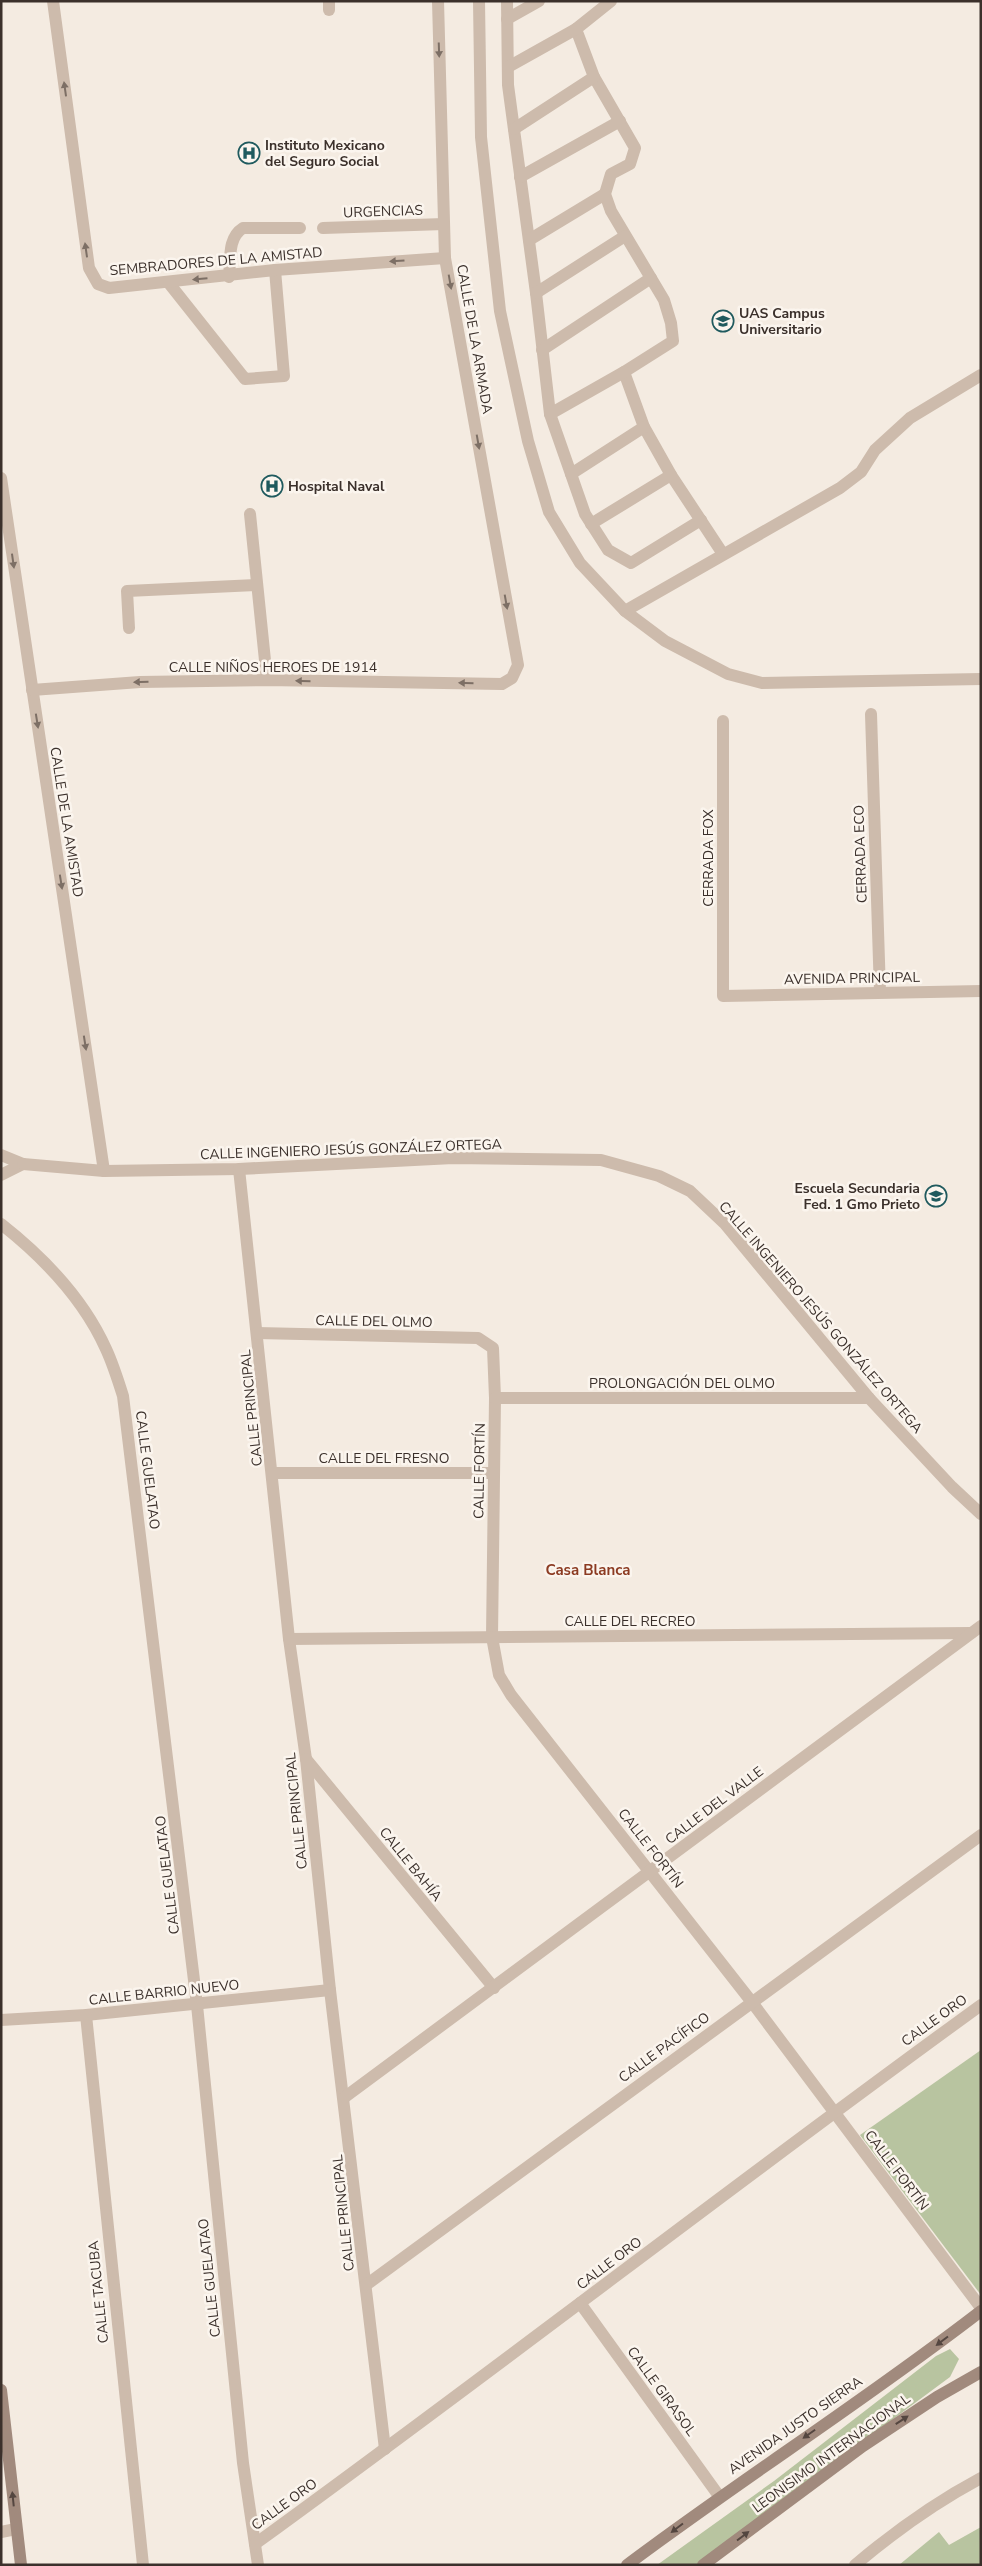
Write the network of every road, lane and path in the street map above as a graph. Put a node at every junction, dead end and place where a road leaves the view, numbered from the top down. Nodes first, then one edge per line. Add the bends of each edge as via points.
1 (53, 1) edge
2 (438, 1) edge
3 (479, 1) edge
4 (507, 1) edge
5 (539, 1) edge
6 (611, 1) edge
7 (508, 19) junction
8 (576, 29) junction
9 (508, 67) junction
10 (594, 77) junction
11 (620, 121) junction
12 (514, 129) junction
13 (520, 177) junction
14 (605, 194) junction
15 (444, 224) junction
16 (300, 228) dead end
17 (323, 228) dead end
18 (625, 236) junction
19 (529, 240) junction
20 (445, 258) junction
21 (275, 270) junction
22 (229, 276) junction
23 (651, 278) junction
24 (168, 282) junction
25 (536, 293) junction
26 (542, 350) junction
27 (624, 372) junction
28 (981, 375) edge
29 (550, 414) junction
30 (644, 427) junction
31 (571, 474) junction
32 (671, 475) junction
33 (1, 478) edge
34 (250, 514) dead end
35 (701, 520) junction
36 (592, 524) junction
37 (723, 554) junction
38 (257, 585) junction
39 (625, 611) junction
40 (129, 628) dead end
41 (512, 678) joint
42 (981, 679) edge
43 (267, 680) junction
44 (32, 690) junction
45 (871, 714) dead end
46 (723, 721) dead end
47 (981, 991) edge
48 (880, 992) junction
49 (723, 996) joint
50 (1, 1155) edge
51 (23, 1164) junction
52 (239, 1169) junction
53 (104, 1170) junction
54 (1, 1175) edge
55 (1, 1224) edge
56 (257, 1333) junction
57 (488, 1343) joint
58 (495, 1398) junction
59 (868, 1398) junction
60 (494, 1472) junction
61 (273, 1473) junction
62 (981, 1514) edge
63 (976, 1630) edge
64 (492, 1637) junction
65 (289, 1639) junction
66 (306, 1759) junction
67 (981, 1835) edge
68 (650, 1871) junction
69 (494, 1988) junction
70 (330, 1990) junction
71 (751, 2001) junction
72 (197, 2005) junction
73 (981, 2005) edge
74 (86, 2015) junction
75 (1, 2020) edge
76 (345, 2097) junction
77 (835, 2111) junction
78 (366, 2285) junction
79 (580, 2303) junction
80 (981, 2309) edge
81 (981, 2372) edge
82 (1, 2390) edge
83 (386, 2450) junction
84 (981, 2478) edge
85 (719, 2496) junction
86 (16, 2529) junction
87 (1, 2532) edge
88 (255, 2544) junction
89 (21, 2565) edge
90 (143, 2565) edge
91 (258, 2565) edge
92 (627, 2565) edge
93 (703, 2565) edge
94 (855, 2565) edge

24 -> 1 street, SEMBRADORES DE LA AMISTAD via 109,288 98,284 89,268
2 -> 15 street, CALLE DE LA ARMADA
3 - 39 street via 481,137 499,301 528,440 549,512 580,563
4 - 7 street
5 - 7 street
6 - 8 street
7 - 9 street
8 - 9 street
8 - 10 street
9 - 12 street
10 - 11 street
10 - 12 street
11 - 13 street
11 - 14 street via 635,148 630,164 611,174
12 - 13 street
13 - 19 street
14 - 18 street
14 - 19 street
15 - 17 street, URGENCIAS
15 - 20 street, CALLE DE LA ARMADA
16 - 22 street via 243,228 236,232
18 - 23 street
18 - 25 street
19 - 25 street
20 -> 21 street, SEMBRADORES DE LA AMISTAD
20 -> 41 street, CALLE DE LA ARMADA via 518,665
21 - 22 street, SEMBRADORES DE LA AMISTAD
21 - 24 street via 284,376 245,379
22 -> 24 street, SEMBRADORES DE LA AMISTAD
23 - 26 street
23 - 27 street via 664,300 673,341
25 - 26 street
26 - 29 street
27 - 29 street
27 - 30 street
28 - 37 street via 910,418 875,450 861,472 847,482
29 - 31 street
30 - 31 street
30 - 32 street
31 - 36 street via 585,514
32 - 35 street
32 - 36 street
33 -> 44 street, CALLE DE LA AMISTAD
34 - 38 street
35 - 36 street via 631,563 608,550
35 - 37 street
37 - 39 street
38 - 40 street via 127,591
38 - 43 street
39 - 42 street via 665,641 728,674 762,683
41 -> 43 street, CALLE NIÑOS HEROES DE 1914 via 502,684
43 -> 44 street, CALLE NIÑOS HEROES DE 1914 via 140,682
44 -> 53 street, CALLE DE LA AMISTAD
45 - 48 street, CERRADA ECO
46 - 49 street, CERRADA FOX
47 - 48 street, AVENIDA PRINCIPAL
48 - 49 street, AVENIDA PRINCIPAL
50 - 51 street
51 - 53 street, CALLE INGENIERO JESÚS GONZÁLEZ ORTEGA
51 - 54 street
52 - 53 street, CALLE INGENIERO JESÚS GONZÁLEZ ORTEGA
52 - 56 street, CALLE PRINCIPAL
52 - 59 street, CALLE INGENIERO JESÚS GONZÁLEZ ORTEGA via 453,1158 601,1160 659,1176 690,1191 725,1224
55 - 72 street, CALLE GUELATAO via 36,1253 78,1303 106,1348 123,1396
56 - 57 street, CALLE DEL OLMO via 478,1338
56 - 61 street, CALLE PRINCIPAL
57 - 58 street, CALLE FORTÍN via 493,1348
58 - 59 street, PROLONGACIÓN DEL OLMO
58 - 60 street, CALLE FORTÍN
59 - 62 street, CALLE INGENIERO JESÚS GONZÁLEZ ORTEGA
60 - 61 street, CALLE DEL FRESNO
60 - 64 street, CALLE FORTÍN
61 - 65 street, CALLE PRINCIPAL
63 - 64 street, CALLE DEL RECREO
63 - 68 street, CALLE DEL VALLE
64 - 65 street, CALLE DEL RECREO
64 - 68 street, CALLE FORTÍN via 499,1675 511,1695
65 - 66 street, CALLE PRINCIPAL
66 - 69 street, CALLE BAHÍA
66 - 70 street, CALLE PRINCIPAL
67 - 71 street, CALLE PACÍFICO
68 - 69 street, CALLE DEL VALLE
68 - 71 street, CALLE FORTÍN
69 - 76 street, CALLE DEL VALLE
70 - 72 street, CALLE BARRIO NUEVO
70 - 76 street, CALLE PRINCIPAL
71 - 77 street, CALLE FORTÍN
71 - 78 street, CALLE PACÍFICO
72 - 74 street, CALLE BARRIO NUEVO
72 - 88 street, CALLE GUELATAO via 243,2463
73 - 77 street, CALLE ORO
74 - 75 street, CALLE BARRIO NUEVO
74 - 90 street, CALLE TACUBA
76 - 78 street, CALLE PRINCIPAL
77 - 79 street, CALLE ORO
77 - 80 street, CALLE FORTÍN
78 - 83 street, CALLE PRINCIPAL
79 - 83 street, CALLE ORO
79 - 85 street, CALLE GIRASOL
80 -> 85 street, AVENIDA JUSTO SIERRA via 940,2342
93 -> 81 street, LEONISIMO INTERNACIONAL via 863,2446
86 -> 82 street
83 - 88 street, CALLE ORO
84 - 94 street via 889,2536
85 -> 92 street, AVENIDA JUSTO SIERRA
86 - 87 street
86 - 89 street
88 - 91 street, CALLE GUELATAO

